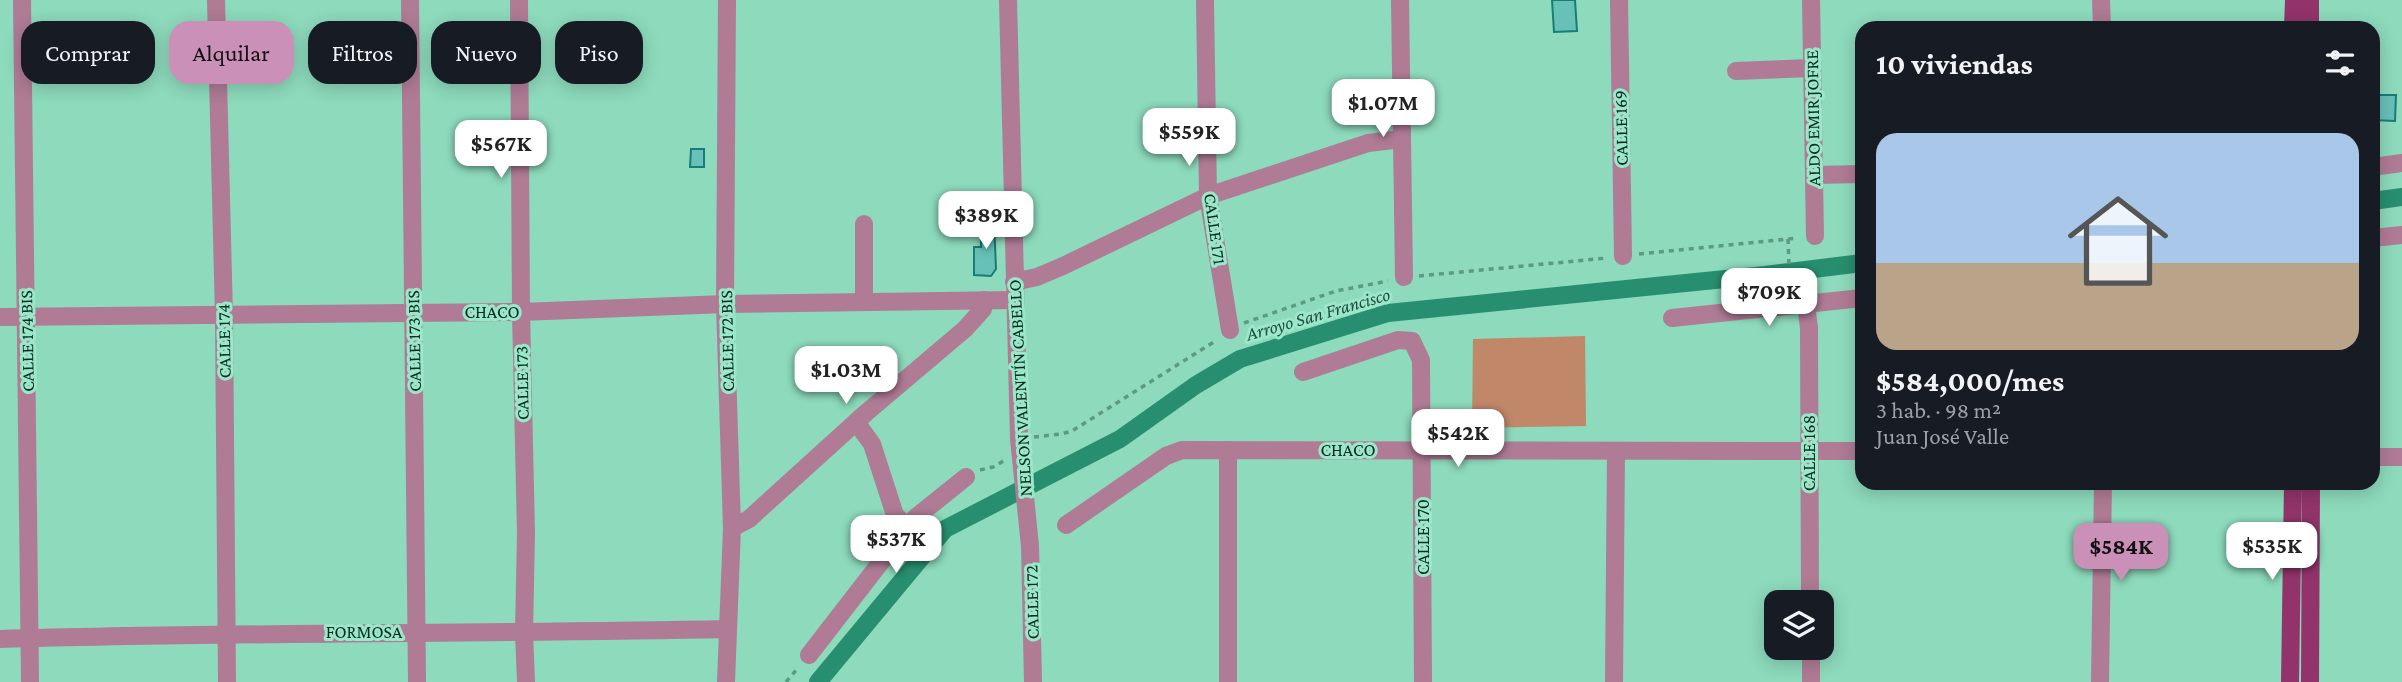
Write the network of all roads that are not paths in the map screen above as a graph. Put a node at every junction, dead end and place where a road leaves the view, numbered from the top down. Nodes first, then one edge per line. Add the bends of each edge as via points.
1 (22, 0) edge
2 (216, 0) edge
3 (410, 0) edge
4 (519, 0) edge
5 (727, 0) edge
6 (1008, 0) edge
7 (1205, 0) edge
8 (1400, 0) edge
9 (1619, 0) edge
10 (1811, 0) edge
11 (2101, 0) edge
12 (2294, 0) edge
13 (2310, 0) edge
14 (2102, 21) edge
15 (2294, 21) edge
16 (2310, 21) edge
17 (1812, 68) junction
18 (1736, 71) dead end
19 (1402, 139) junction
20 (2402, 163) edge
21 (2380, 166) edge
22 (1855, 174) edge
23 (1815, 175) junction
24 (1208, 196) junction
25 (864, 224) dead end
26 (2402, 235) edge
27 (1815, 236) road end
28 (2380, 238) edge
29 (1623, 256) road end
30 (1404, 277) road end
31 (1015, 291) junction
32 (1855, 299) edge
33 (984, 300) junction
34 (864, 302) junction
35 (725, 304) junction
36 (1806, 305) junction
37 (414, 312) junction
38 (521, 312) junction
39 (224, 316) junction
40 (0, 317) edge
41 (27, 317) junction
42 (1672, 318) dead end
43 (1230, 330) road end
44 (1303, 372) dead end
45 (856, 422) junction
46 (1228, 450) junction
47 (1423, 450) junction
48 (1809, 451) junction
49 (1616, 452) junction
50 (1855, 452) edge
51 (2380, 457) edge
52 (2402, 457) edge
53 (966, 477) road end
54 (2103, 490) edge
55 (2293, 490) edge
56 (2311, 490) edge
57 (1027, 523) joint
58 (1066, 525) dead end
59 (908, 527) junction
60 (732, 528) junction
61 (1810, 590) edge
62 (728, 629) junction
63 (417, 632) junction
64 (524, 633) junction
65 (227, 634) junction
66 (29, 638) junction
67 (0, 639) edge
68 (809, 656) dead end
69 (1811, 660) edge
70 (30, 682) edge
71 (227, 682) edge
72 (417, 682) edge
73 (526, 682) edge
74 (726, 682) edge
75 (1033, 682) edge
76 (1228, 682) edge
77 (1423, 682) edge
78 (1614, 682) edge
79 (1811, 682) edge
80 (2100, 682) edge
81 (2290, 682) edge
82 (2310, 682) edge

1 - 41 street, CALLE 174 BIS
2 - 39 street, CALLE 174
3 - 37 street, CALLE 173 BIS
4 - 38 street, CALLE 173
5 - 35 street, CALLE 172 BIS
6 - 31 street, NELSON VALENTÍN CABELLO
7 - 24 street, CALLE 171
8 - 19 street
9 - 29 street, CALLE 169
10 - 17 street, ALDO EMIR JOFRE
11 - 14 street
12 - 15 main road
13 - 16 main road
17 - 18 street
17 - 23 street, ALDO EMIR JOFRE
19 - 24 street, CHACO via 1368,143
19 - 30 street
20 - 21 street
22 - 23 street
23 - 27 street, ALDO EMIR JOFRE
24 - 31 street, CHACO
24 - 43 street, CALLE 171
25 - 34 street
26 - 28 street
31 - 33 street, CHACO
31 - 57 street, NELSON VALENTÍN CABELLO via 1020,459
32 - 36 street
33 - 34 street, CHACO
33 - 45 street via 983,309 965,329
34 - 35 street, CHACO
35 - 38 street, CHACO
35 - 60 street, CALLE 172 BIS
36 - 42 street
36 - 48 street, CALLE 168
37 - 38 street, CHACO
37 - 39 street, CHACO
37 - 63 street, CALLE 173 BIS
38 - 64 street, CALLE 173
39 - 41 street, CHACO
39 - 65 street, CALLE 174
40 - 41 street, CHACO
41 - 66 street, CALLE 174 BIS
44 - 47 street, CALLE 170 via 1398,340 1412,341 1421,360
45 - 59 street via 872,444 895,515
45 - 60 street via 749,519
46 - 47 street, CHACO
46 - 58 street, CHACO via 1174,452
46 - 76 street
47 - 49 street, CHACO
47 - 77 street, CALLE 170
48 - 49 street, CHACO
48 - 50 street, CHACO
48 - 61 street, CALLE 168
49 - 78 street
51 - 52 street
53 - 59 street
54 - 80 street
55 - 81 main road
56 - 82 main road
57 - 75 street, CALLE 172
59 - 68 street
60 - 62 street, CALLE 172 BIS
62 - 64 street, FORMOSA
62 - 74 street, CALLE 172 BIS
63 - 64 street, FORMOSA
63 - 65 street, FORMOSA
63 - 72 street, CALLE 173 BIS
64 - 73 street, CALLE 173
65 - 66 street, FORMOSA
65 - 71 street, CALLE 174
66 - 67 street, FORMOSA
66 - 70 street, CALLE 174 BIS
69 - 79 street

